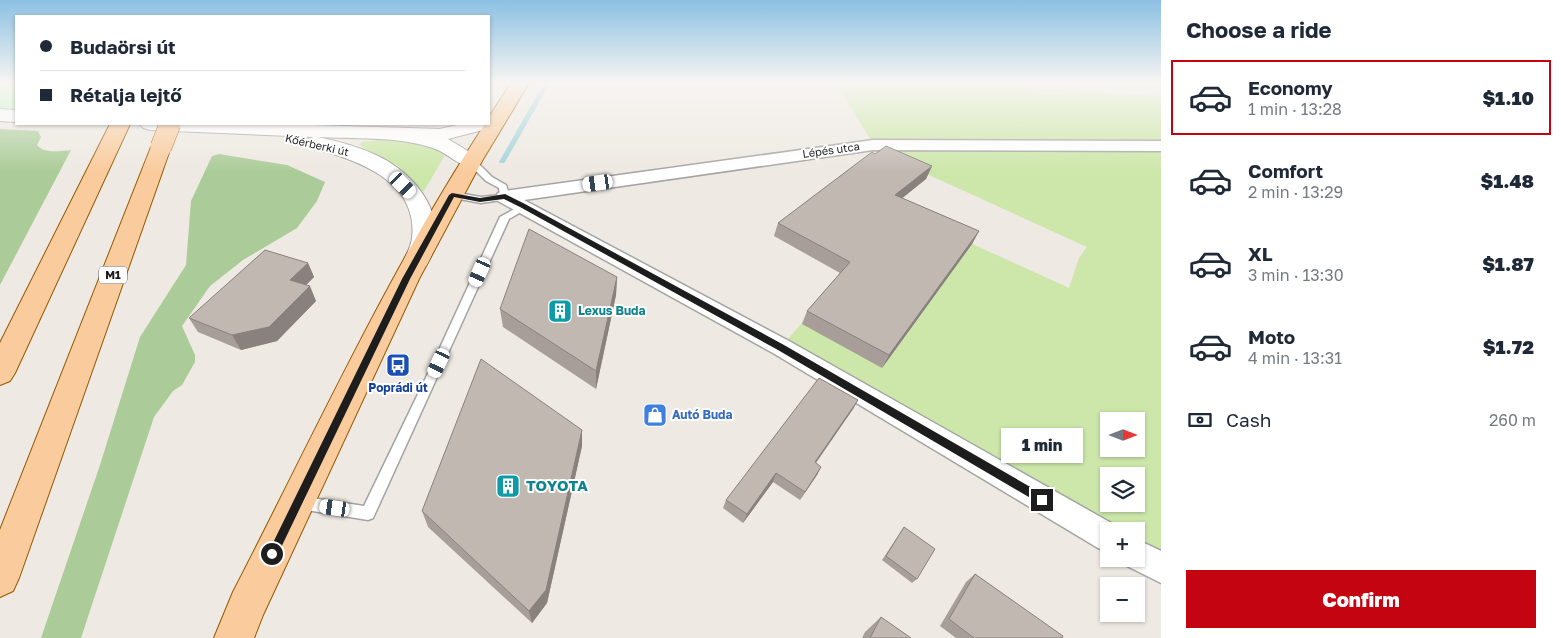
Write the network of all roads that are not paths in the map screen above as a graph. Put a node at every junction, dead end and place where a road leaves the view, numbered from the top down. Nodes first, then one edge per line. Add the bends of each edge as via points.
1 (0, 115) edge
2 (496, 115) edge
3 (15, 116) edge
4 (170, 125) edge
5 (479, 125) edge
6 (230, 128) junction
7 (116, 134) edge
8 (165, 135) edge
9 (402, 135) junction
10 (1161, 146) edge
11 (471, 161) junction
12 (452, 195) junction
13 (515, 201) junction
14 (417, 260) junction
15 (0, 373) edge
16 (298, 502) junction
17 (1100, 533) edge
18 (1145, 559) edge
19 (1161, 568) edge
20 (0, 578) edge
21 (234, 638) edge

1 - 3 street
2 - 11 main road
4 - 6 street, Kőérberki út
5 - 9 street, Kőérberki út via 440,135
6 - 9 street, Kőérberki út
6 - 14 street, Kőérberki út via 316,143 374,162 410,193 423,215 424,238
7 - 15 main road
8 - 20 main road, M1
9 - 11 street, Kőérberki út via 443,144
10 - 13 street, Lépés utca via 874,144
11 - 12 main road
11 - 13 lane
12 - 13 lane
12 - 14 main road
13 - 16 lane via 368,513
13 - 17 street via 781,348
14 - 16 main road
16 - 21 main road
18 - 19 street

